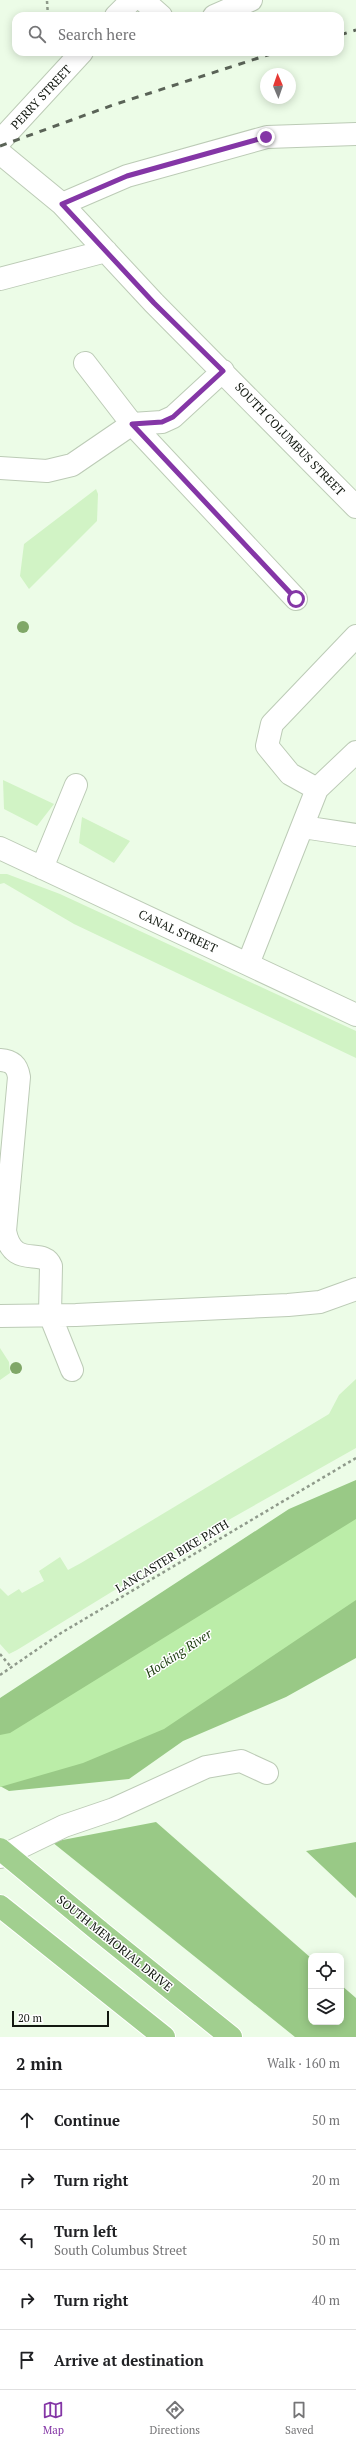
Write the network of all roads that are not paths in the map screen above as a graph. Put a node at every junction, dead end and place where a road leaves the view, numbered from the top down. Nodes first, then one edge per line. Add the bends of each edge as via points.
1 (250, 0) edge
2 (129, 4) edge
3 (150, 12) edge
4 (223, 12) edge
5 (78, 56) edge
6 (356, 134) edge
7 (0, 141) edge
8 (0, 153) edge
9 (62, 204) junction
10 (106, 251) junction
11 (0, 279) edge
12 (85, 363) dead end
13 (223, 371) junction
14 (132, 424) junction
15 (0, 468) edge
16 (356, 507) edge
17 (296, 599) dead end
18 (356, 636) edge
19 (356, 752) edge
20 (76, 785) dead end
21 (317, 789) junction
22 (303, 828) junction
23 (356, 835) edge
24 (0, 848) edge
25 (42, 868) junction
26 (248, 964) junction
27 (356, 1015) edge
28 (0, 1060) edge
29 (356, 1289) edge
30 (50, 1315) junction
31 (0, 1316) edge
32 (72, 1370) dead end
33 (267, 1773) dead end
34 (0, 1850) edge
35 (0, 1858) edge
36 (0, 1906) edge
37 (164, 2037) edge
38 (231, 2037) edge

1 - 4 street
2 - 3 street
5 - 7 street, PERRY STREET
6 - 9 street via 266,137 127,176
8 - 9 street, SOUTH COLUMBUS STREET
9 - 10 street, SOUTH COLUMBUS STREET
10 - 11 street
10 - 13 street, SOUTH COLUMBUS STREET
12 - 14 street
13 - 14 street via 173,417 162,422
13 - 16 street, SOUTH COLUMBUS STREET
14 - 15 street via 72,465 60,469 47,471
14 - 17 street
18 - 21 street via 272,724 267,746 290,774
19 - 21 street
20 - 25 street
21 - 22 street
22 - 23 street
22 - 26 street
24 - 25 street, CANAL STREET
25 - 26 street, CANAL STREET
26 - 27 street, CANAL STREET
28 - 30 street via 14,1064 19,1077 5,1231 7,1242 15,1252 27,1257 44,1257 49,1260
29 - 30 street via 320,1302 288,1305
30 - 31 street
30 - 32 street
33 - 35 street via 241,1761 206,1767 114,1809 64,1826
34 - 38 highway, SOUTH MEMORIAL DRIVE, bridge
36 - 37 highway

